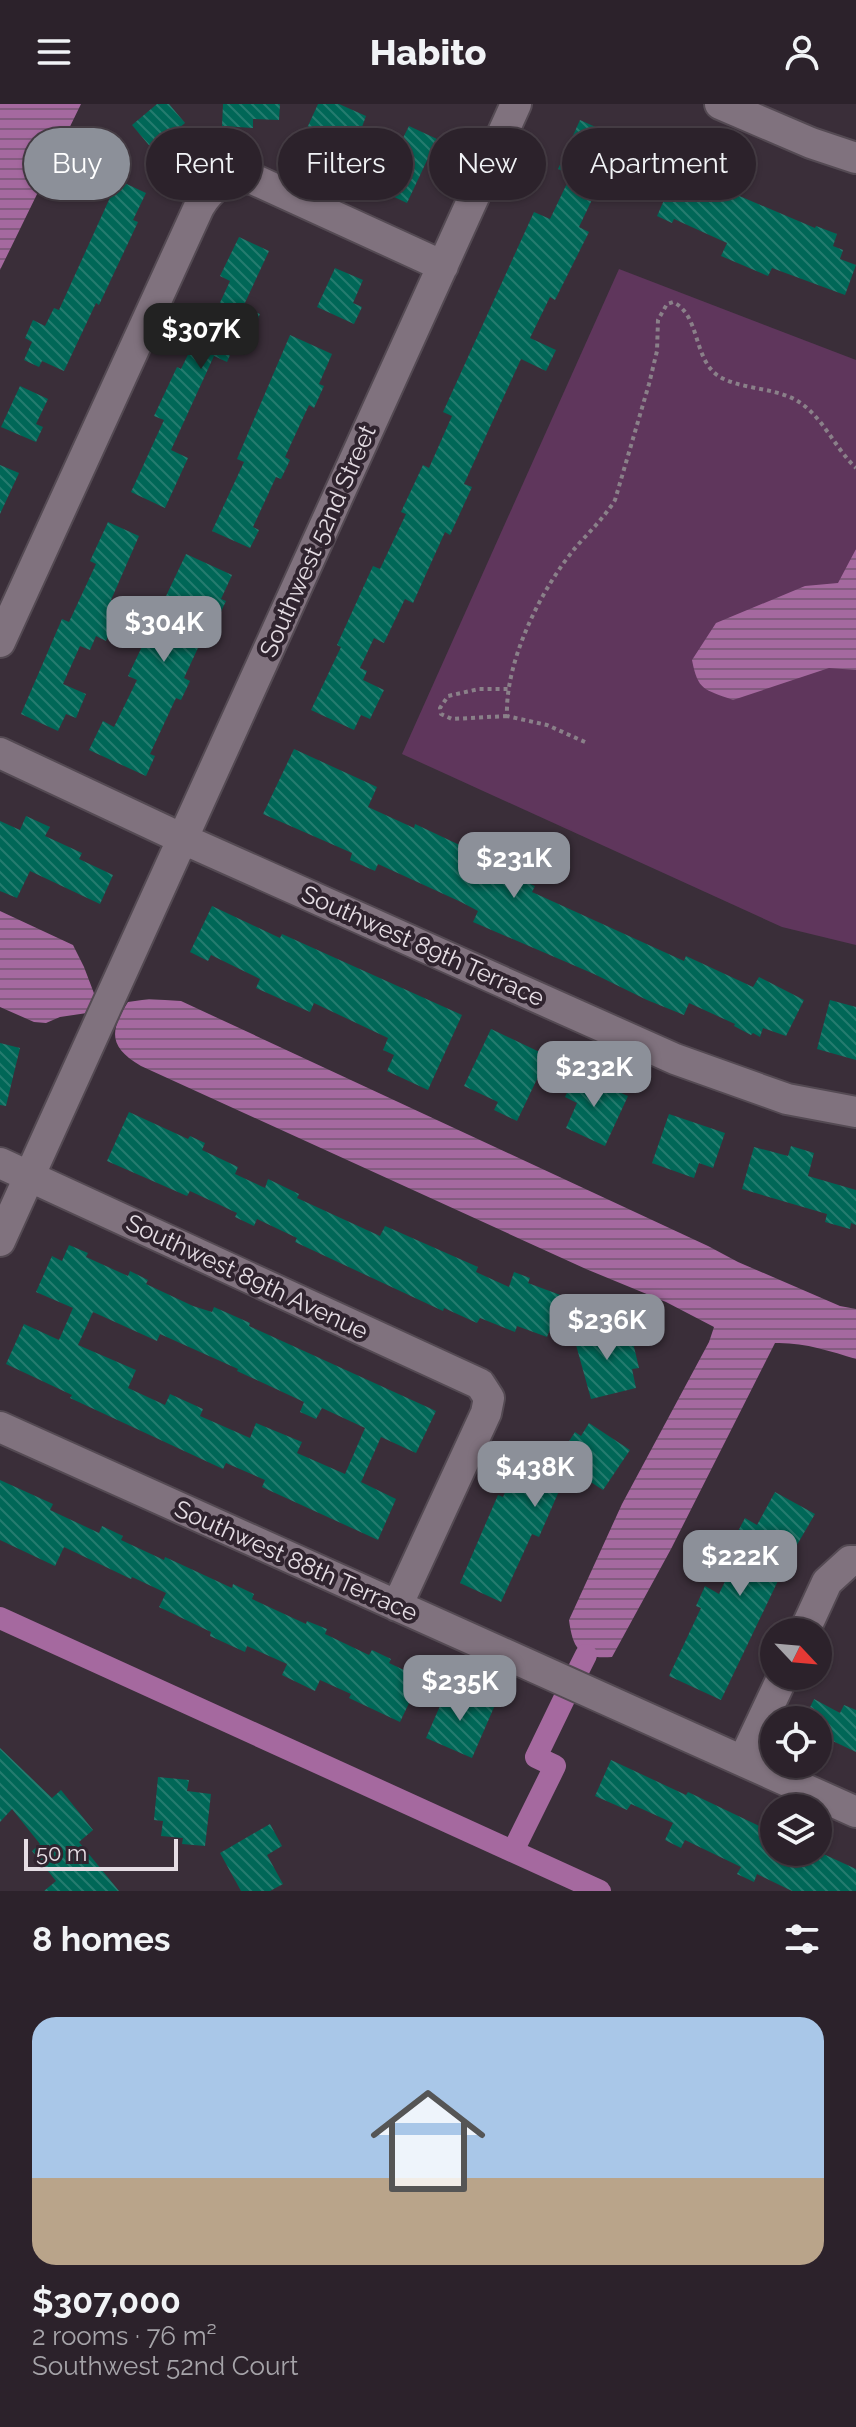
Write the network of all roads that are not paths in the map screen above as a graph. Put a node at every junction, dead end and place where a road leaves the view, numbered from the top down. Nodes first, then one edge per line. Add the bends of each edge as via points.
1 (516, 104) edge
2 (720, 104) edge
3 (856, 158) edge
4 (443, 266) junction
5 (0, 642) edge
6 (0, 753) edge
7 (183, 839) junction
8 (856, 1112) edge
9 (0, 1163) edge
10 (29, 1176) junction
11 (0, 1241) edge
12 (0, 1427) edge
13 (853, 1561) edge
14 (397, 1606) junction
15 (810, 1618) edge
16 (776, 1690) edge
17 (743, 1761) junction
18 (856, 1812) edge

1 - 4 street, Southwest 52nd Street
2 - 3 street
4 - 5 street via 255,180 224,181 205,197
4 - 7 street, Southwest 52nd Street
6 - 7 street, Southwest 89th Terrace
7 - 8 street, Southwest 89th Terrace via 675,1059 787,1099
7 - 10 street, Southwest 52nd Street
9 - 10 street, Southwest 89th Avenue
10 - 11 street, Southwest 52nd Street
10 - 14 street, Southwest 89th Avenue via 502,1397 486,1413
12 - 14 street, Southwest 88th Terrace
13 - 15 street via 827,1582
14 - 17 street, Southwest 88th Terrace
16 - 17 street
17 - 18 street, Southwest 88th Terrace

